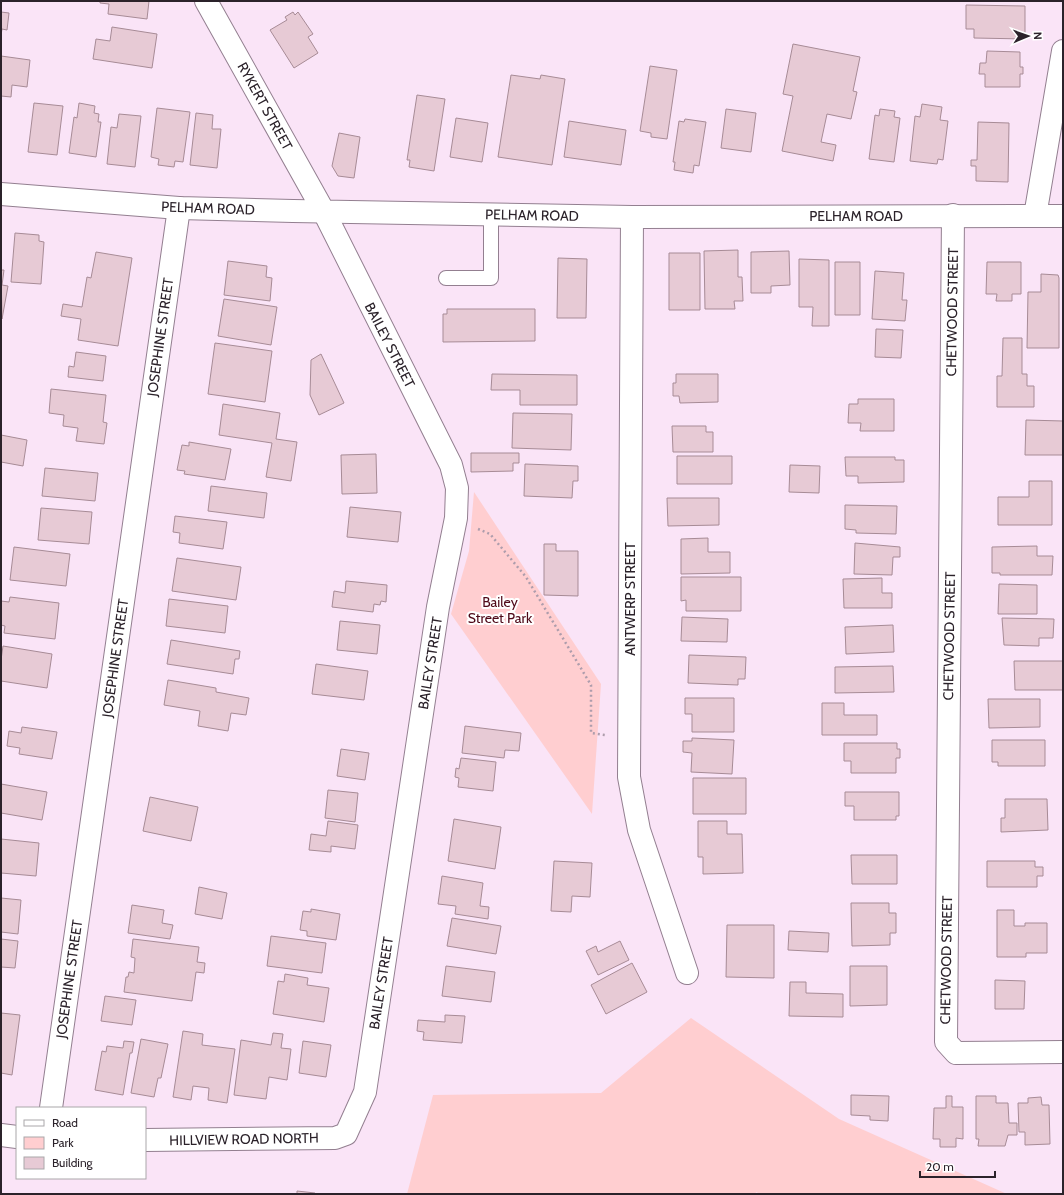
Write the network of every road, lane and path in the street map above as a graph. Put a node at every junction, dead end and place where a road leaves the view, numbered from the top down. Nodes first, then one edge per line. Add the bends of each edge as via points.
1 (209, 2) edge
2 (1063, 51) edge
3 (1, 194) edge
4 (179, 208) junction
5 (324, 212) junction
6 (491, 215) junction
7 (953, 215) junction
8 (1035, 216) junction
9 (1063, 216) edge
10 (632, 217) junction
11 (446, 278) dead end
12 (456, 518) junction
13 (629, 738) junction
14 (687, 973) dead end
15 (1063, 1052) edge
16 (51, 1107) edge
17 (1, 1135) edge
18 (342, 1135) joint
19 (16, 1137) edge
20 (146, 1140) edge

1 - 5 street, RYKERT STREET
2 - 8 street
3 - 4 street, PELHAM ROAD
4 - 5 street, PELHAM ROAD
4 - 16 street, JOSEPHINE STREET
5 - 6 street, PELHAM ROAD
5 - 12 street, BAILEY STREET via 451,465 457,488
6 - 10 street, PELHAM ROAD
6 - 11 lane via 491,278
7 - 8 street, PELHAM ROAD
7 - 10 street, PELHAM ROAD
7 - 15 street, CHETWOOD STREET via 946,1042 956,1053
8 - 9 street, PELHAM ROAD
10 - 13 street, ANTWERP STREET
12 - 13 path via 490,534 526,577 591,685 591,733
12 - 18 street, BAILEY STREET via 438,607 365,1092 346,1134
13 - 14 street, ANTWERP STREET via 629,777 639,830
17 - 19 street
18 - 20 street, HILLVIEW ROAD NORTH via 335,1138

